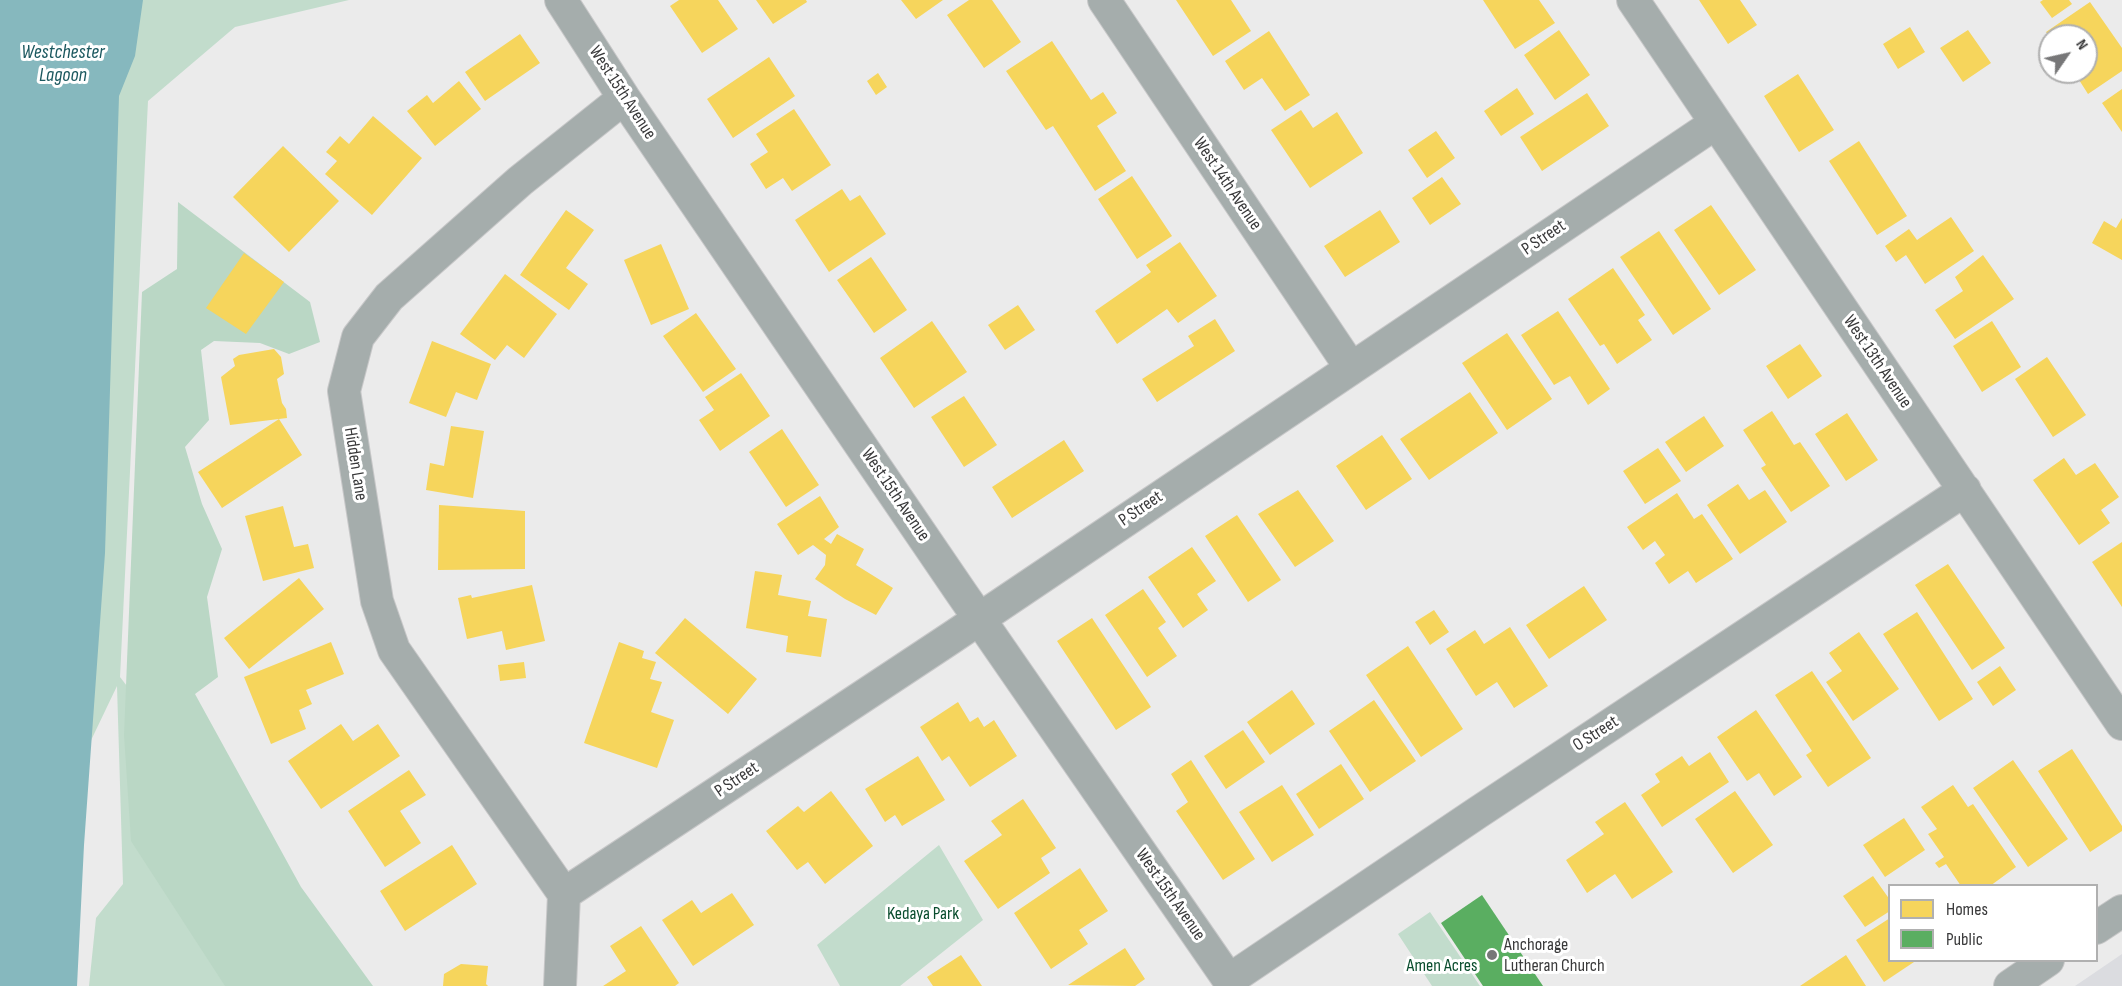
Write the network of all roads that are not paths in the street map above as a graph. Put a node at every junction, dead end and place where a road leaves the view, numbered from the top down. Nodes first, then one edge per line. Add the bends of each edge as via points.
1 (561, 0) edge
2 (1104, 0) edge
3 (1634, 0) edge
4 (624, 98) junction
5 (1716, 123) junction
6 (1351, 368) junction
7 (1965, 490) junction
8 (979, 618) junction
9 (2122, 724) edge
10 (564, 894) junction
11 (2122, 911) edge
12 (2098, 927) edge
13 (2045, 962) edge
14 (1231, 983) edge
15 (560, 986) edge
16 (2010, 986) edge

1 - 4 street, West 15th Avenue
2 - 6 street, West 14th Avenue
3 - 5 street, West 13th Avenue
4 - 8 street, West 15th Avenue
4 - 10 street, Hidden Lane via 520,181 389,297 358,337 344,391 377,601 394,650
5 - 6 street, P Street
5 - 7 street, West 13th Avenue
6 - 8 street, P Street
7 - 9 street, West 13th Avenue
7 - 14 street, O Street via 1487,806
8 - 10 street, P Street
8 - 14 street, West 15th Avenue
10 - 15 street
11 - 12 street
13 - 16 street

